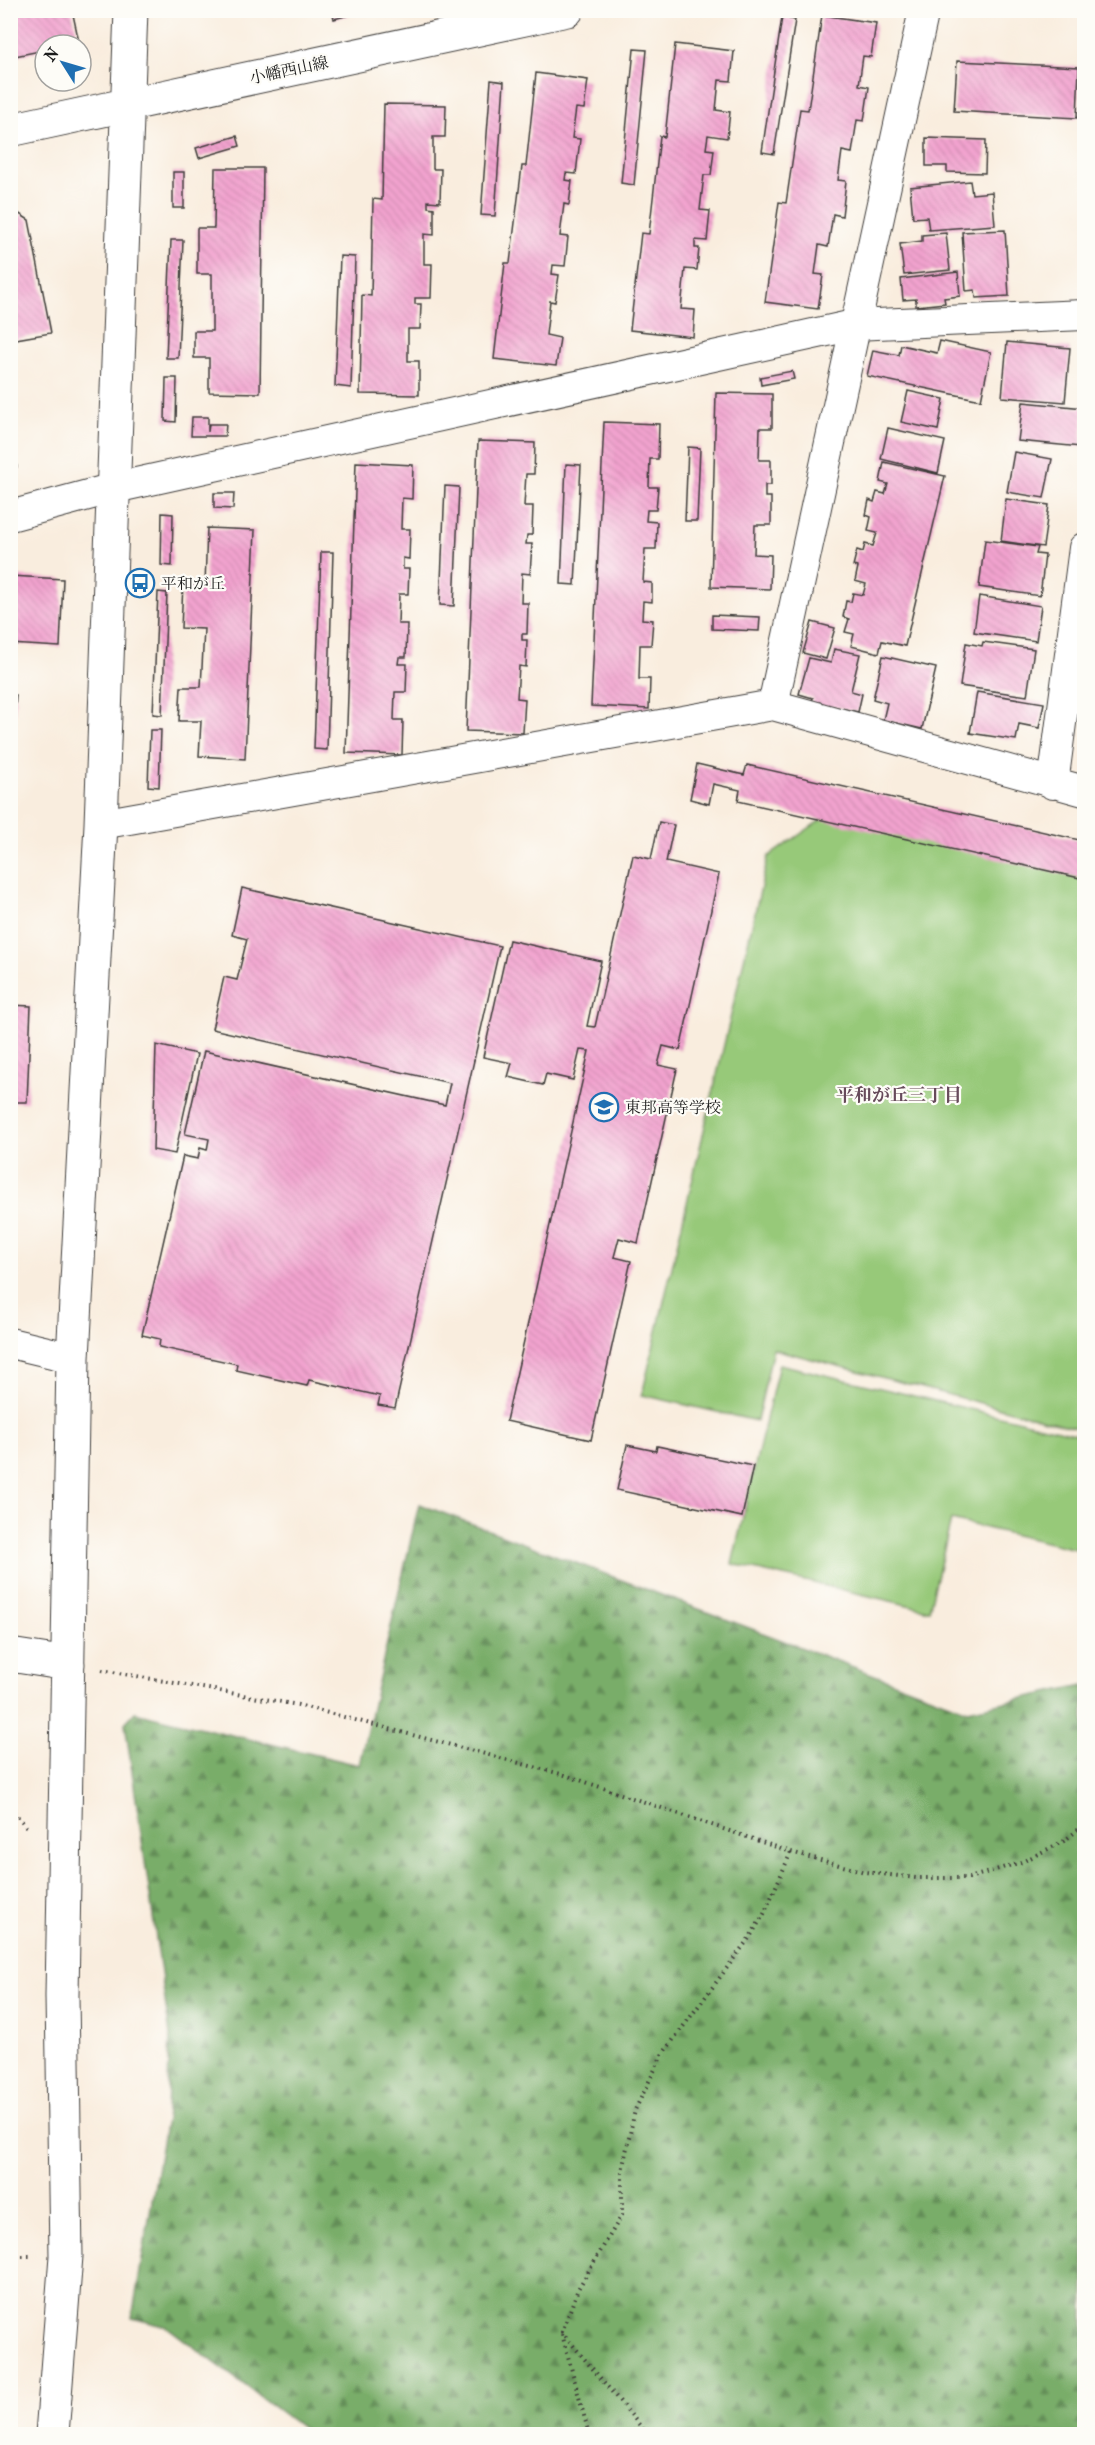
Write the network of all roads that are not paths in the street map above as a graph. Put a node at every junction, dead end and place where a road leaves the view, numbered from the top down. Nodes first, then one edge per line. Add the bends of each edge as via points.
1 (131, 10) edge
2 (567, 10) edge
3 (924, 10) edge
4 (128, 105) junction
5 (10, 130) edge
6 (1084, 315) edge
7 (854, 325) junction
8 (114, 488) junction
9 (10, 516) edge
10 (1084, 548) edge
11 (773, 705) junction
12 (1053, 784) junction
13 (1084, 791) edge
14 (101, 824) junction
15 (10, 1343) edge
16 (74, 1358) junction
17 (10, 1655) edge
18 (68, 1664) junction
19 (52, 2434) edge

1 - 4 street
2 - 4 street, 小幡西山線
3 - 7 street
4 - 5 street, 小幡西山線
4 - 8 street
6 - 7 street
7 - 8 street
7 - 11 street
8 - 9 street
8 - 14 street
10 - 12 street
11 - 12 street
11 - 14 street
12 - 13 street
14 - 16 street
15 - 16 street
16 - 18 street
17 - 18 street
18 - 19 street via 62,1996 66,2256

